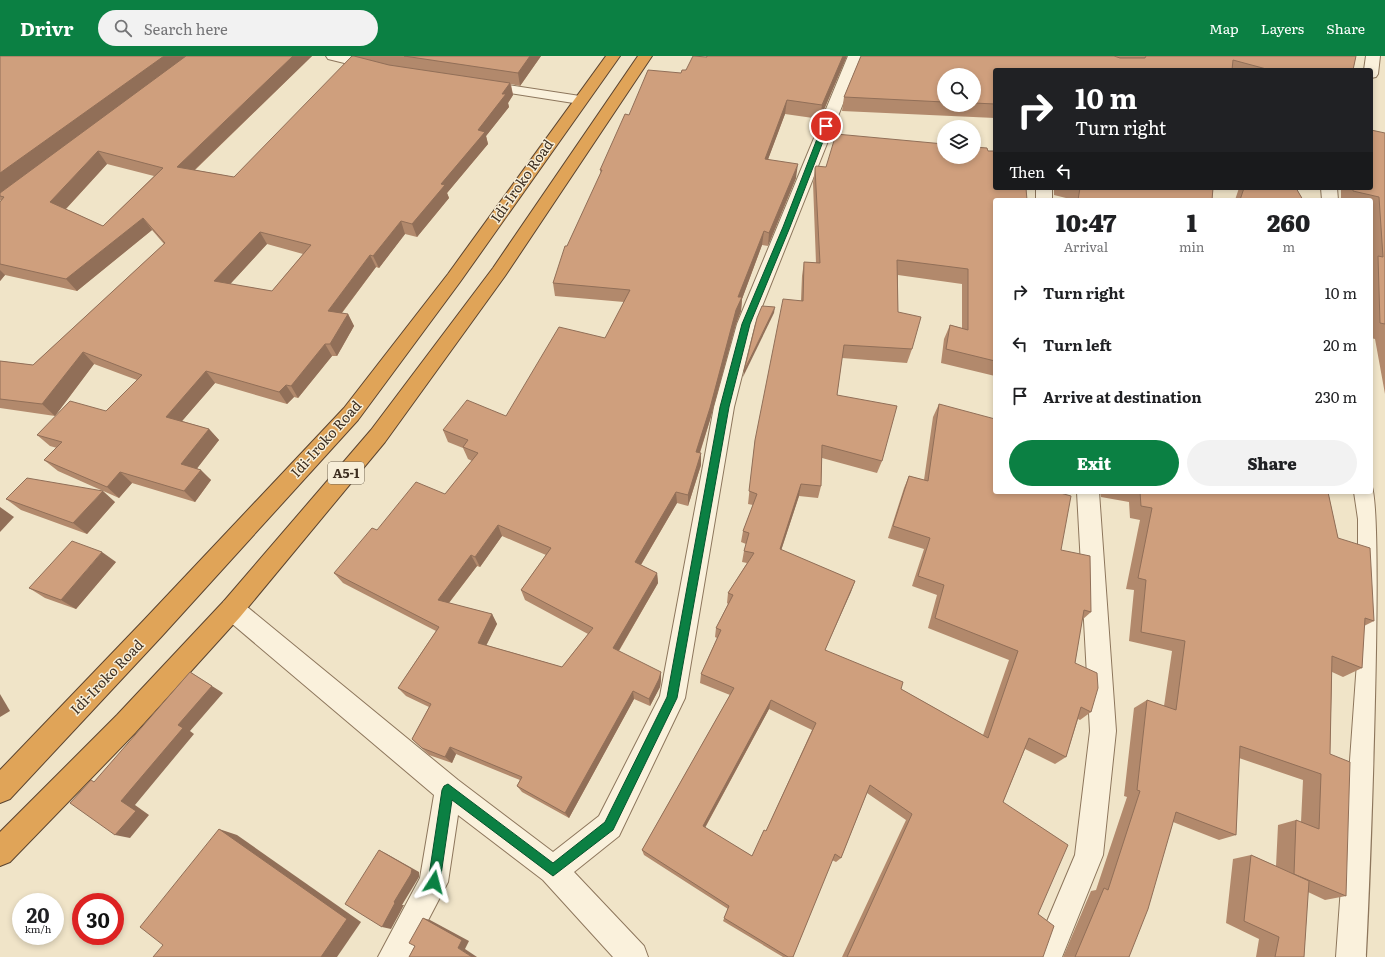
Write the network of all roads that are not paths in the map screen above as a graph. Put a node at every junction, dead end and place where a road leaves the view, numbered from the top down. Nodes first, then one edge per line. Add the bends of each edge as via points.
1 (332, 56) edge
2 (613, 56) edge
3 (645, 56) edge
4 (855, 56) edge
5 (1373, 56) edge
6 (1372, 68) edge
7 (393, 72) edge
8 (471, 84) edge
9 (580, 100) junction
10 (1088, 494) edge
11 (1365, 494) edge
12 (232, 609) junction
13 (0, 789) edge
14 (448, 790) junction
15 (0, 852) edge
16 (553, 870) junction
17 (394, 957) edge
18 (633, 957) edge
19 (1047, 957) edge
20 (1351, 957) edge

1 - 7 street
2 - 9 highway, Idi-Iroko Road / A5-1
3 - 12 highway, A5-1 via 499,272 378,436
4 - 16 street via 746,324 724,407 672,698 609,826
5 - 6 street
8 - 9 street
9 - 13 highway, Idi-Iroko Road / A5-1 via 454,278 351,414
10 - 19 street via 1103,731 1089,855
11 - 20 street via 1369,519 1370,648
12 - 14 street
12 - 15 highway, A5-1 via 126,724
14 - 16 street
14 - 17 street via 434,882
16 - 18 street

